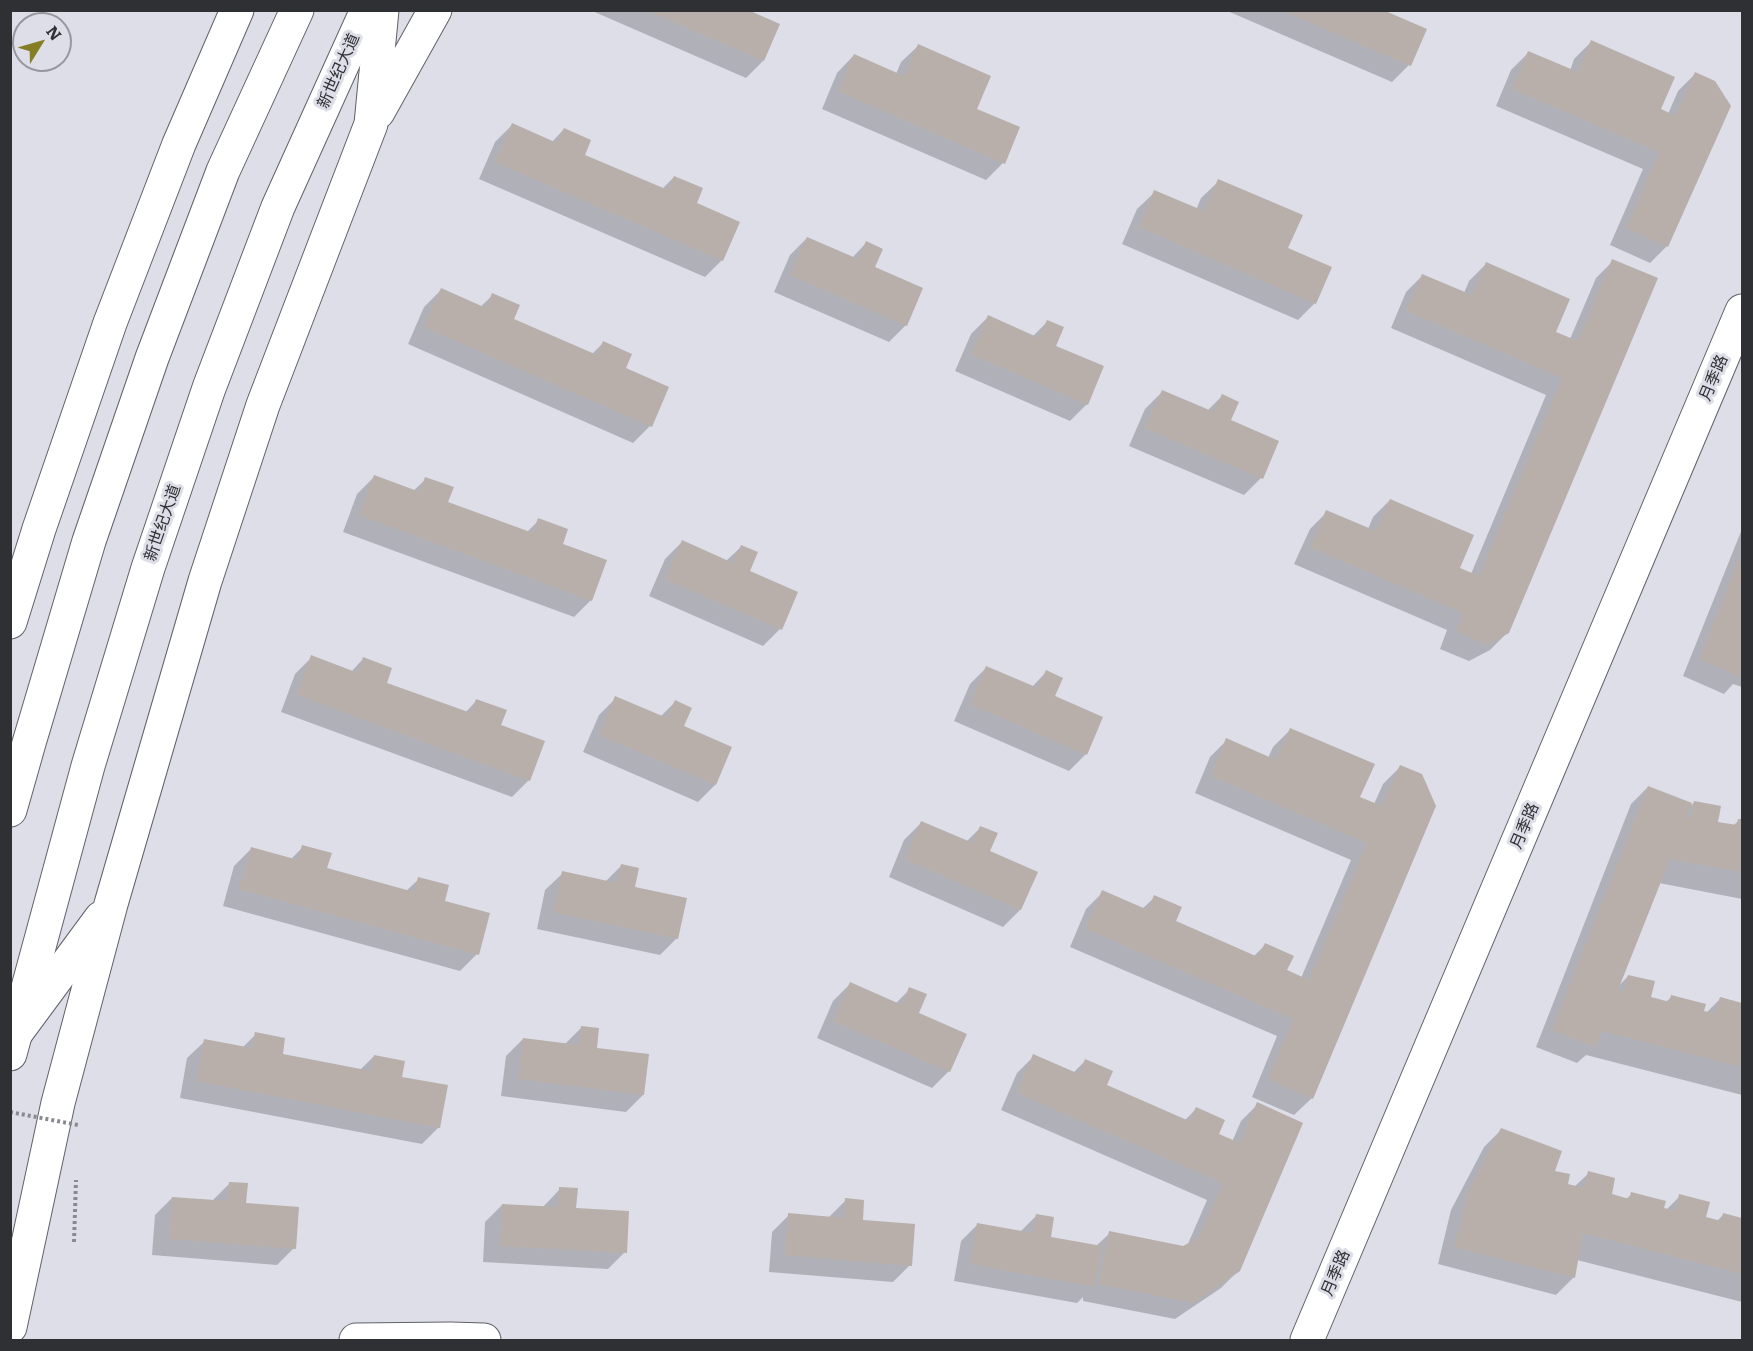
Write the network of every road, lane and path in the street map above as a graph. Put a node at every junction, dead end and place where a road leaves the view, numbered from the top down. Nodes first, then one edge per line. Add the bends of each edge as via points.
1 (237, 10) edge
2 (297, 10) edge
3 (367, 10) edge
4 (382, 10) edge
5 (435, 10) edge
6 (371, 124) junction
7 (1743, 310) edge
8 (10, 622) edge
9 (10, 810) edge
10 (111, 904) junction
11 (13, 1044) edge
12 (10, 1112) edge
13 (78, 1125) dead end
14 (10, 1327) edge
15 (356, 1341) edge
16 (484, 1341) edge
17 (1307, 1341) edge

1 - 8 street via 178,144 110,323
2 - 9 street via 223,171 152,358 89,541
3 - 11 street, 新世纪大道 via 278,207 148,568
4 - 6 street
5 - 6 street
6 - 10 street via 263,405 205,581
7 - 17 street, 月季路
10 - 11 street
10 - 14 street via 58,1103
12 - 13 path, bridge
15 - 16 street

